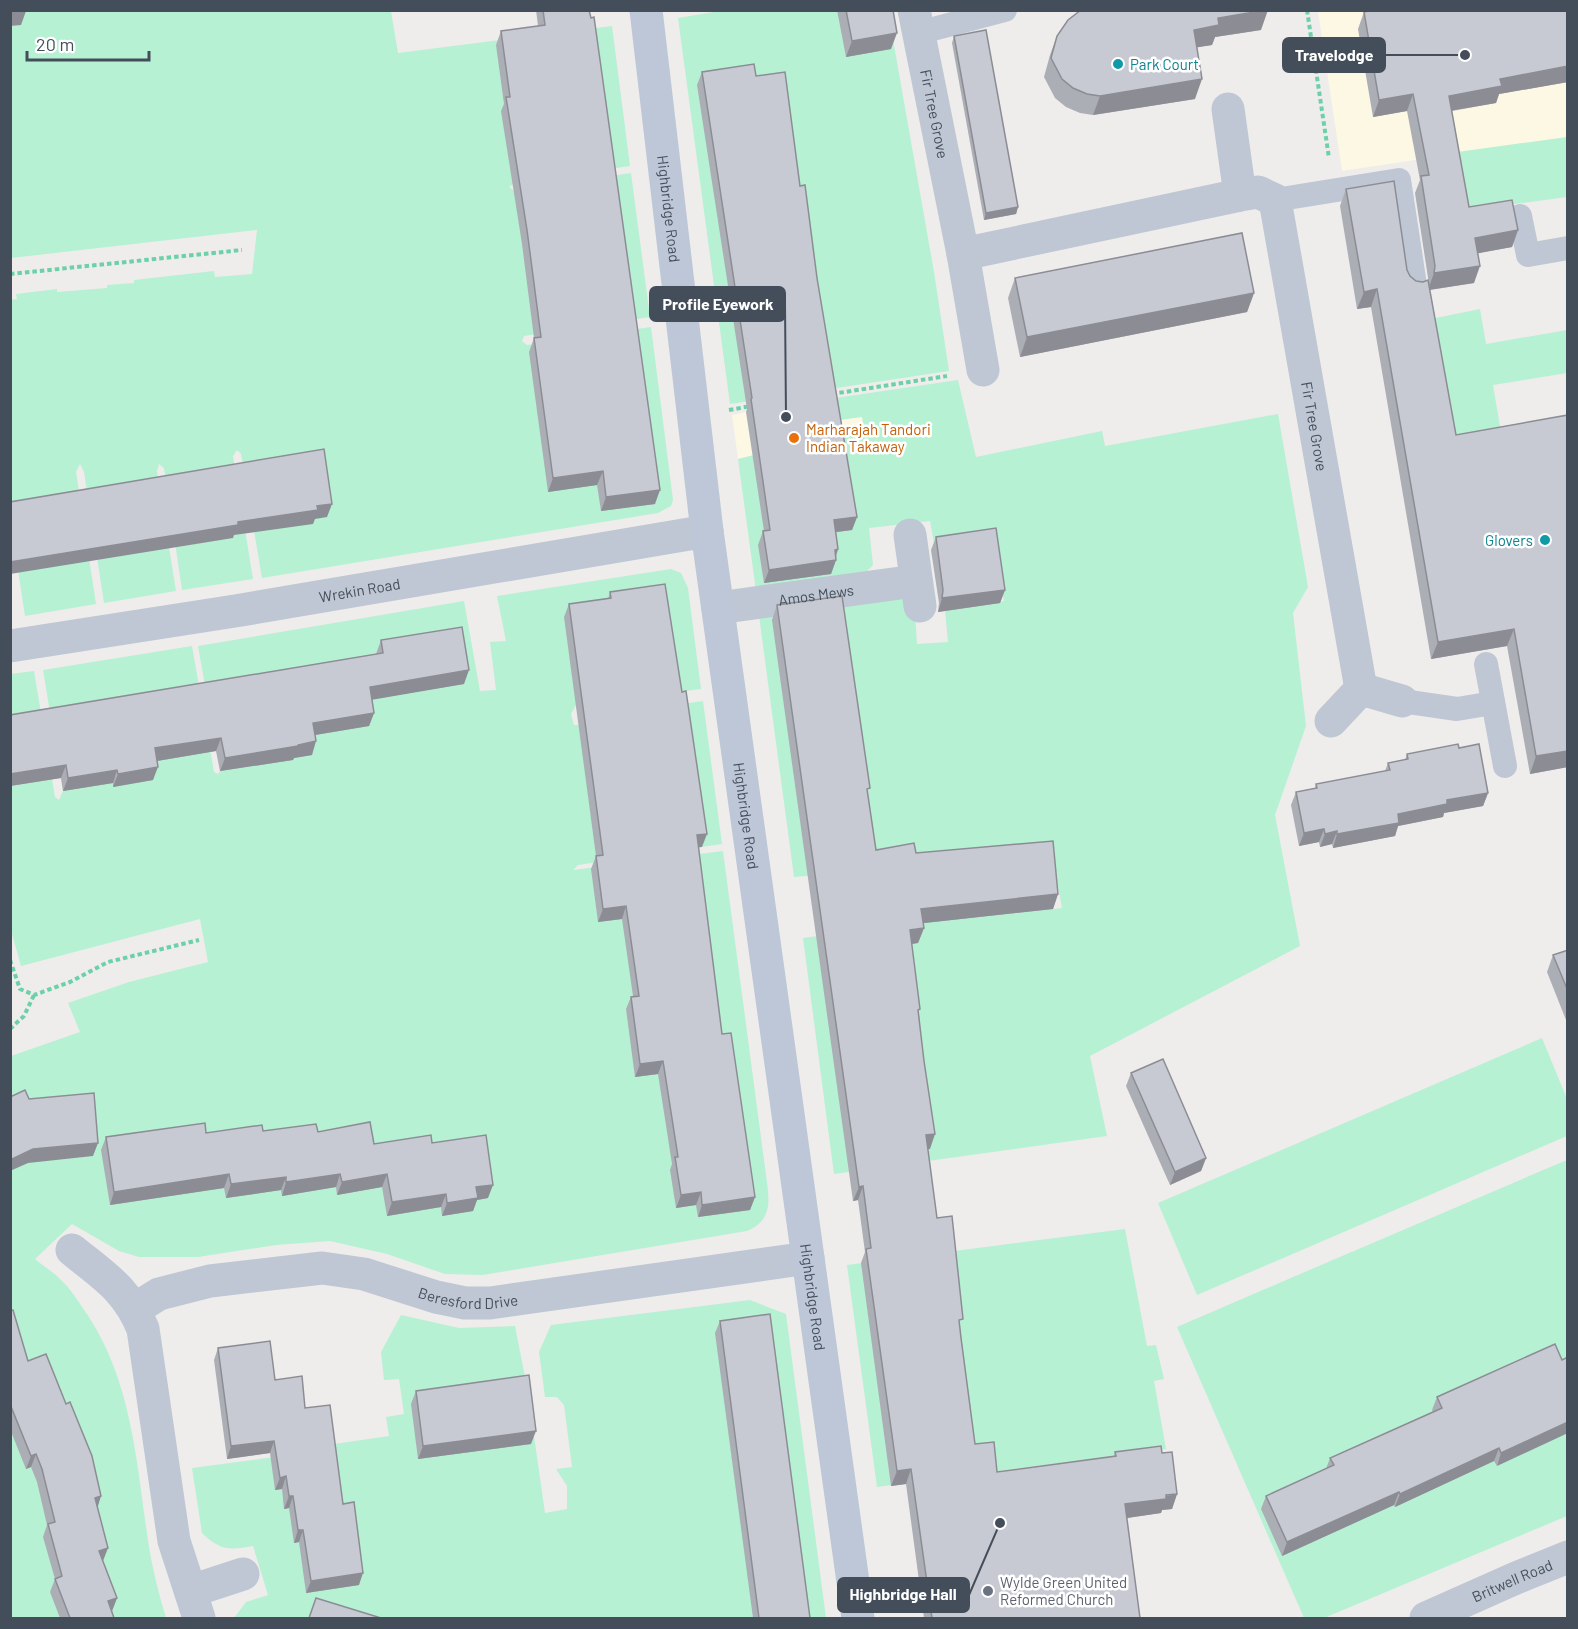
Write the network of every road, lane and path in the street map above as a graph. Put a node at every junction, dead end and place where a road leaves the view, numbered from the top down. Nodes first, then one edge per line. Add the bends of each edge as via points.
1 (646, 10) edge
2 (1005, 10) edge
3 (1307, 10) edge
4 (916, 22) edge
5 (1228, 109) dead end
6 (1334, 191) junction
7 (1240, 195) junction
8 (1275, 200) junction
9 (1520, 216) dead end
10 (1568, 248) edge
11 (242, 250) dead end
12 (963, 254) junction
13 (10, 274) edge
14 (1415, 285) edge
15 (983, 370) joint
16 (820, 396) edge
17 (762, 405) edge
18 (693, 416) junction
19 (707, 531) junction
20 (910, 535) dead end
21 (718, 608) junction
22 (10, 646) edge
23 (1486, 664) dead end
24 (1361, 689) junction
25 (1402, 700) joint
26 (1493, 703) junction
27 (1331, 722) dead end
28 (1505, 766) dead end
29 (199, 940) dead end
30 (10, 960) edge
31 (34, 994) junction
32 (10, 1029) edge
33 (72, 1250) dead end
34 (808, 1258) junction
35 (135, 1309) junction
36 (1568, 1557) edge
37 (243, 1574) dead end
38 (195, 1605) edge
39 (858, 1618) edge
40 (1426, 1618) edge

1 - 18 street, Highbridge Road
2 - 4 lane
3 - 6 path
4 - 12 street, Fir Tree Grove
5 - 7 street
6 - 8 lane
6 - 14 lane via 1399,180
7 - 8 street via 1258,192
7 - 12 street
8 - 24 street, Fir Tree Grove
9 - 10 lane via 1528,255
11 - 13 path
12 - 15 street, Fir Tree Grove
15 - 16 path
17 - 18 path
18 - 19 street, Highbridge Road
19 - 21 street, Highbridge Road
19 - 22 street, Wrekin Road
20 - 21 street, Amos Mews via 917,593
21 - 34 street, Highbridge Road
23 - 26 lane
24 - 25 street
24 - 27 street
25 - 26 lane via 1457,709
26 - 28 lane
29 - 31 path via 108,962 70,982
30 - 31 path via 20,989
31 - 32 path via 24,1016
33 - 35 street via 117,1286
34 - 35 street, Beresford Drive via 490,1303 436,1297 364,1274 322,1268 210,1281 159,1294
34 - 39 street, Highbridge Road
35 - 38 street via 143,1329 174,1541
36 - 40 street, Britwell Road
37 - 38 street

